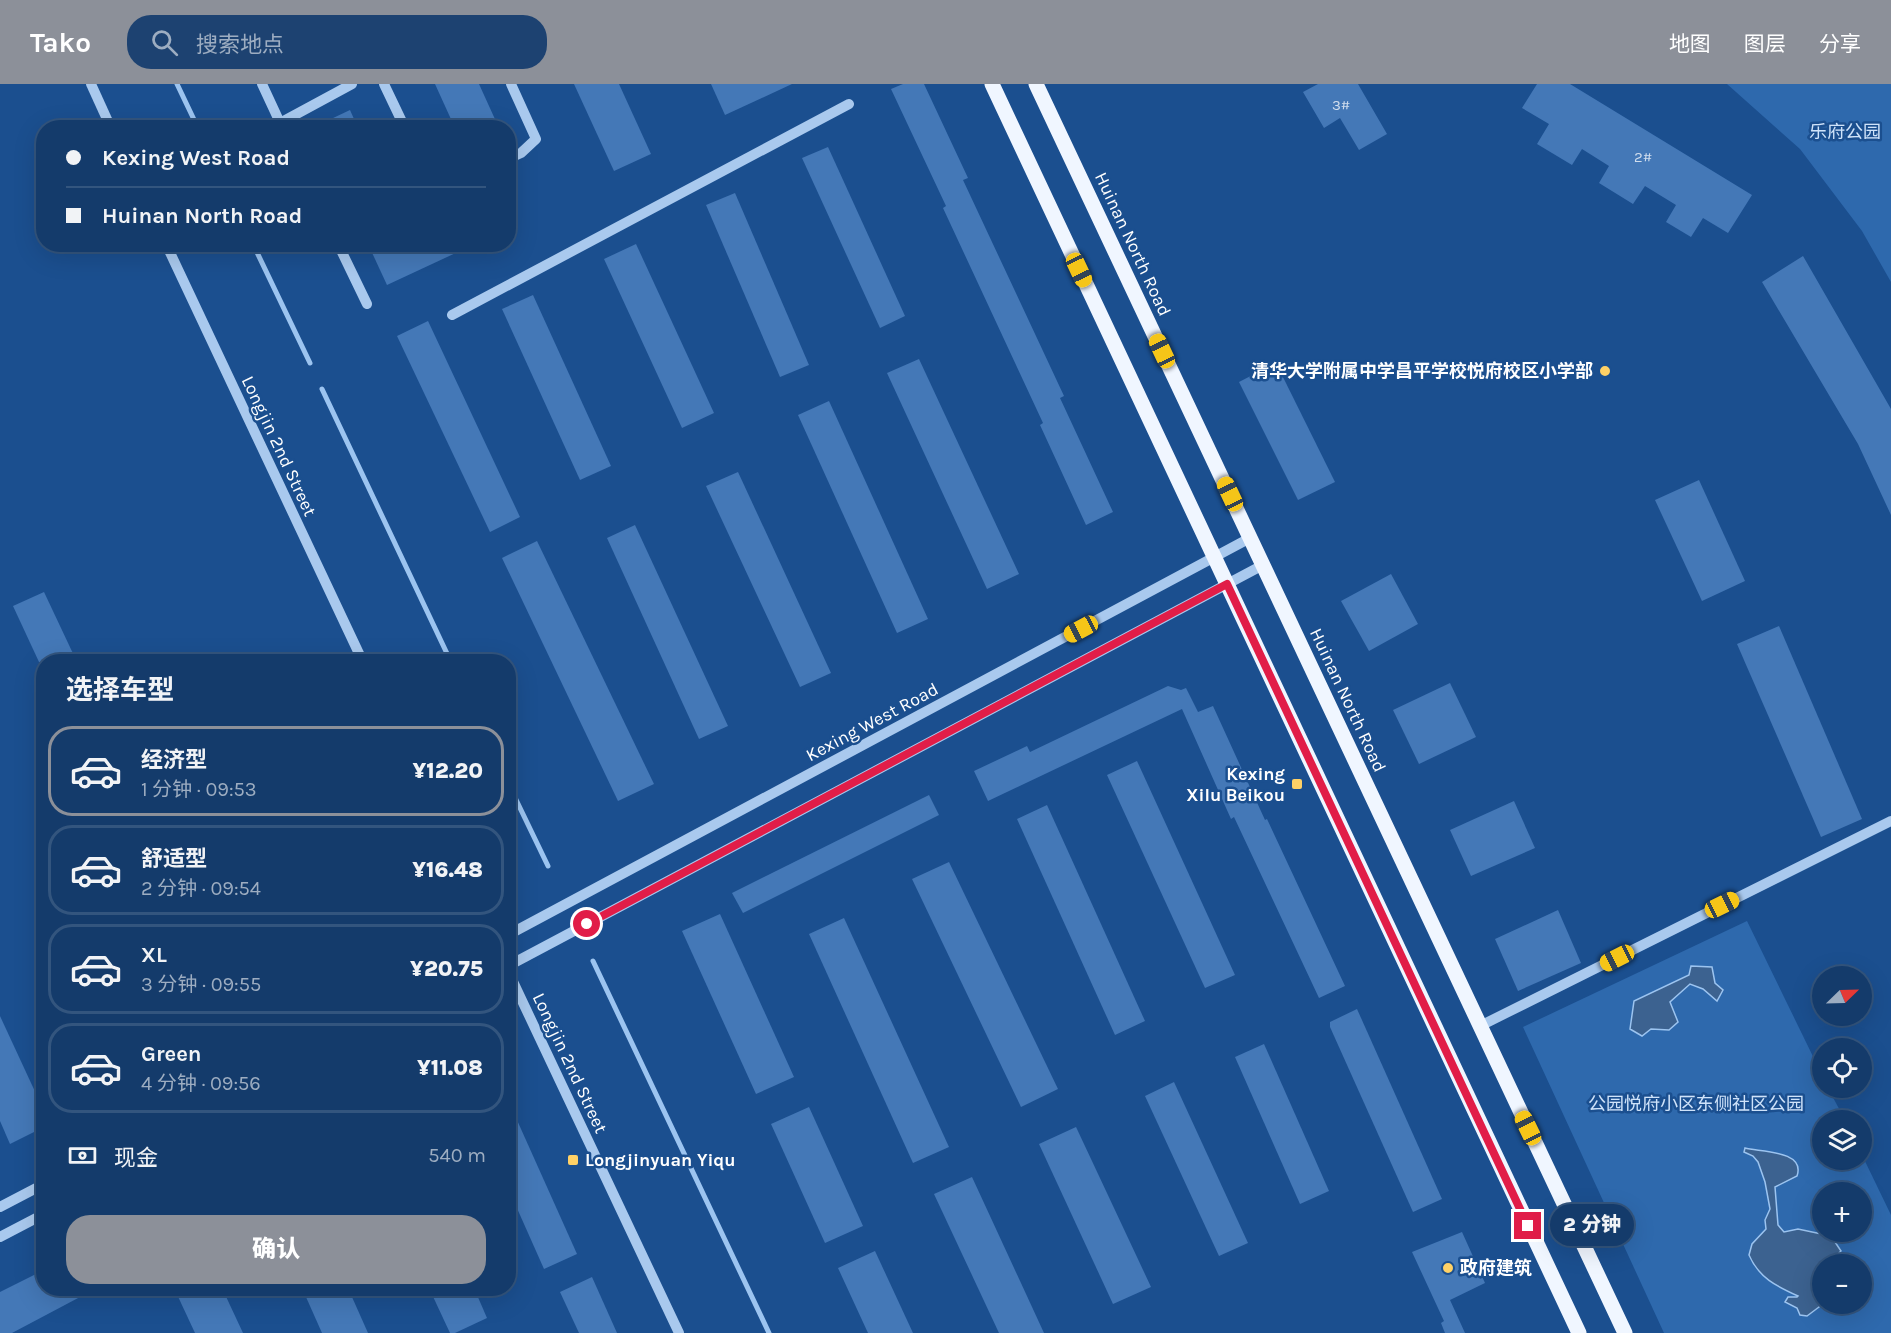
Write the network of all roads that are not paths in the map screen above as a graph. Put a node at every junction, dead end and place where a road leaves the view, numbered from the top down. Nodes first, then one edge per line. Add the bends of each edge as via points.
1 (91, 84) edge
2 (262, 84) edge
3 (352, 84) edge
4 (384, 84) edge
5 (511, 84) edge
6 (992, 84) edge
7 (1036, 84) edge
8 (849, 104) dead end
9 (107, 120) edge
10 (279, 120) edge
11 (290, 120) edge
12 (401, 120) edge
13 (516, 155) edge
14 (170, 252) edge
15 (342, 252) edge
16 (367, 303) dead end
17 (452, 315) dead end
18 (1250, 538) junction
19 (1214, 558) junction
20 (1263, 565) junction
21 (1227, 584) junction
22 (359, 654) edge
23 (1891, 821) edge
24 (516, 931) edge
25 (516, 964) edge
26 (516, 985) edge
27 (1480, 1026) junction
28 (36, 1188) edge
29 (0, 1207) edge
30 (36, 1218) edge
31 (0, 1237) edge
32 (679, 1333) edge
33 (1579, 1333) edge
34 (1625, 1333) edge

1 - 9 street
2 - 10 street
3 - 11 street
4 - 12 street
5 - 13 street via 536,139
6 - 19 main road
7 - 18 main road, Huinan North Road
8 - 17 street
14 - 22 street, Longjin 2nd Street
15 - 16 street
18 - 19 street, Kexing West Road
18 - 20 main road, Huinan North Road
19 - 21 main road
19 - 24 street, Kexing West Road
20 - 21 street
20 - 27 main road, Huinan North Road
21 - 25 street
21 - 33 main road
23 - 27 street
26 - 32 street, Longjin 2nd Street
27 - 34 main road, Huinan North Road
28 - 29 street
30 - 31 street

